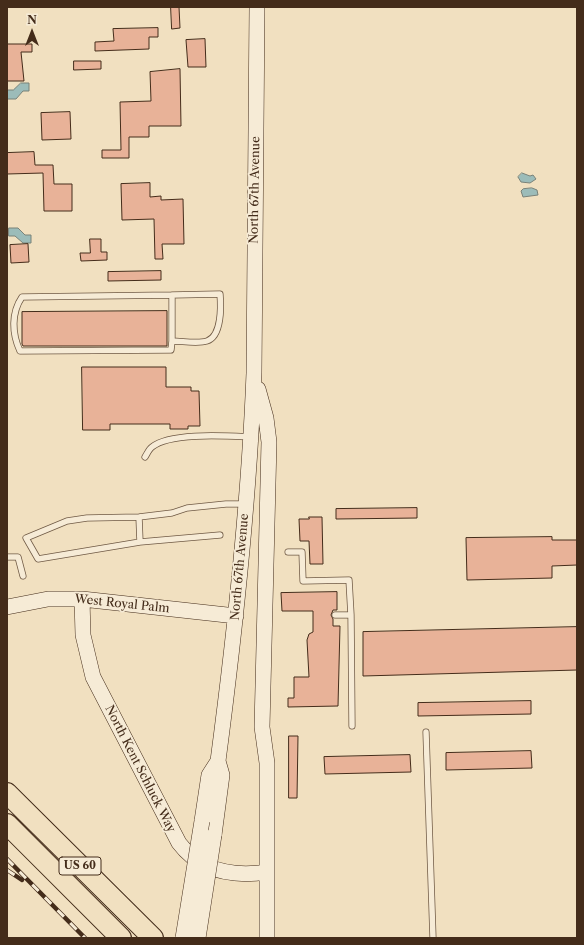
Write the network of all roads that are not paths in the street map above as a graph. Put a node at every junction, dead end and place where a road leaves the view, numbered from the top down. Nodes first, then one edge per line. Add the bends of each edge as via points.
1 (257, 7) edge
2 (172, 295) junction
3 (172, 341) junction
4 (254, 373) junction
5 (251, 436) junction
6 (145, 457) dead end
7 (246, 504) junction
8 (139, 517) junction
9 (220, 535) dead end
10 (140, 542) junction
11 (288, 552) dead end
12 (7, 557) edge
13 (23, 576) dead end
14 (82, 599) junction
15 (7, 607) edge
16 (336, 615) dead end
17 (351, 615) junction
18 (236, 616) junction
19 (352, 726) dead end
20 (426, 732) dead end
21 (218, 761) junction
22 (7, 793) edge
23 (7, 824) edge
24 (267, 872) junction
25 (121, 938) edge
26 (153, 938) edge
27 (183, 938) edge
28 (198, 938) edge
29 (267, 938) edge
30 (433, 938) edge

1 - 4 main road, North 67th Avenue
2 - 3 lane
2 - 3 lane via 220,294 221,319 212,338 207,341
2 - 3 lane via 22,297 16,305 14,326 14,339 20,351 172,350
4 - 5 main road, North 67th Avenue
4 - 24 main road, North 67th Avenue via 266,418 269,442 262,727 267,763
5 - 6 lane via 201,435 166,440 152,447
5 - 7 main road, North 67th Avenue
7 - 8 lane via 187,508 172,513
7 - 18 main road, North 67th Avenue
8 - 10 lane
8 - 10 lane via 67,521 26,538 38,559
9 - 10 lane
11 - 17 lane via 302,552 303,581 349,580
12 - 13 lane via 18,556
14 - 15 main road, West Royal Palm via 48,599
14 - 18 main road, West Royal Palm
14 - 24 main road, North Kent Schluck Way via 83,635 93,677 179,843 198,863 209,868 239,873
16 - 17 lane
17 - 19 lane
18 - 21 main road, North 67th Avenue
20 - 30 lane
21 - 27 main road, North 67th Avenue, bridge via 209,774
21 - 28 main road, North 67th Avenue, bridge via 222,775
22 - 26 highway, US 60
23 - 25 highway, US 60
24 - 29 main road, North 67th Avenue

